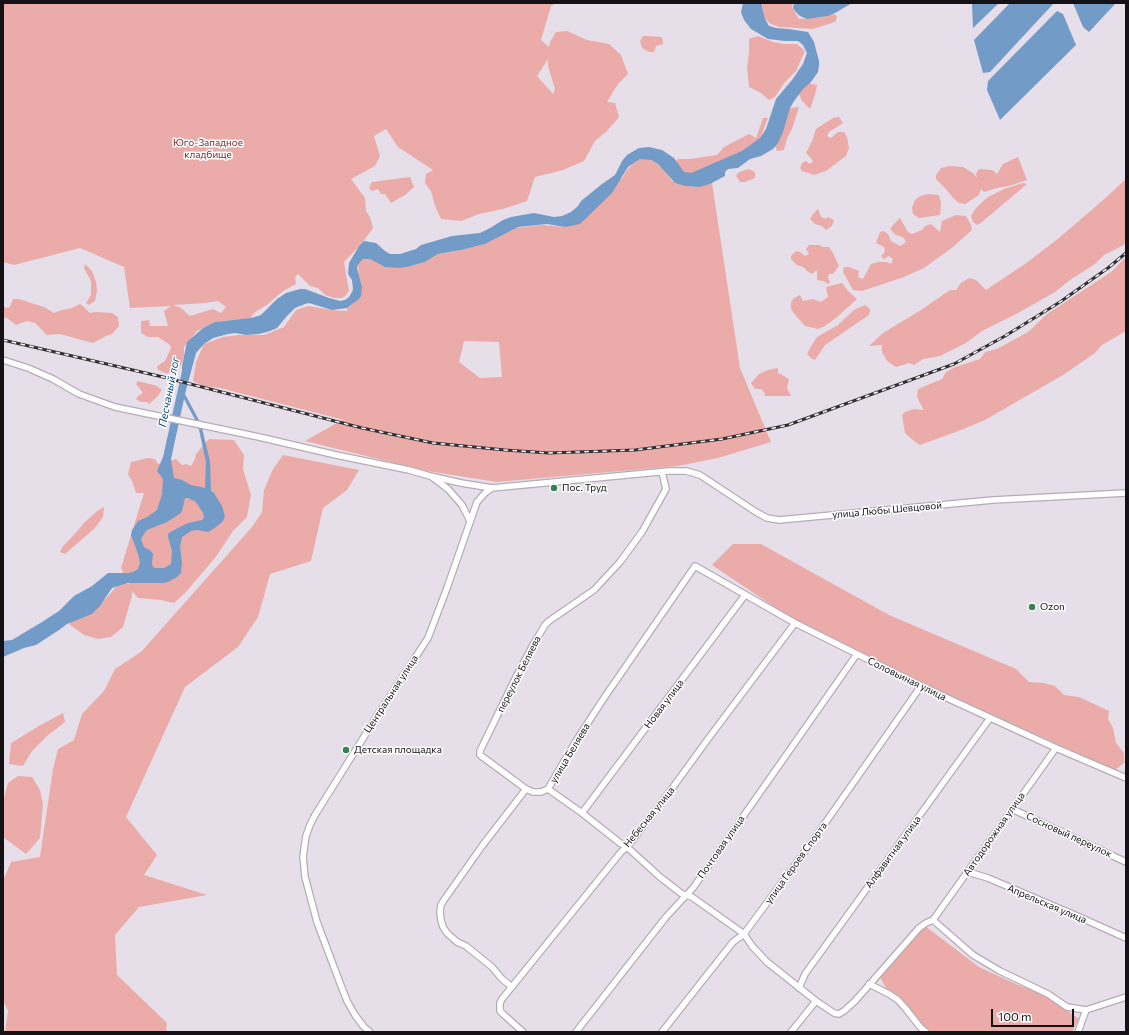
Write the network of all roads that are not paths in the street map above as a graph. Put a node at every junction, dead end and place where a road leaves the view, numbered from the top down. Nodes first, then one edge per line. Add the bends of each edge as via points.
1 (3, 360) edge
2 (662, 472) junction
3 (430, 476) junction
4 (492, 488) junction
5 (1126, 493) edge
6 (470, 521) junction
7 (695, 566) joint
8 (745, 596) junction
9 (795, 623) junction
10 (857, 654) junction
11 (921, 686) junction
12 (990, 718) junction
13 (1056, 748) junction
14 (1126, 778) edge
15 (526, 789) junction
16 (548, 789) junction
17 (1012, 809) junction
18 (582, 813) junction
19 (627, 847) junction
20 (1126, 862) edge
21 (968, 872) junction
22 (686, 895) junction
23 (933, 920) junction
24 (744, 934) junction
25 (1126, 938) edge
26 (869, 984) junction
27 (512, 987) junction
28 (799, 988) junction
29 (1126, 997) edge
30 (816, 1001) junction
31 (1086, 1010) junction
32 (370, 1032) edge
33 (523, 1032) edge
34 (576, 1032) edge
35 (662, 1032) edge
36 (791, 1032) edge
37 (926, 1032) edge
38 (1078, 1032) edge

1 - 3 street, улица Любы Шевцовой via 28,368 79,394 115,407
2 - 4 street, улица Любы Шевцовой
2 - 5 street, улица Любы Шевцовой via 686,471 700,475 756,512 767,518 779,520 993,500
2 - 15 street, переулок Беляева via 666,489 642,532 620,562 594,590 545,625 480,751 480,755
3 - 4 street, улица Любы Шевцовой
3 - 6 street via 448,489 462,505
4 - 6 street, Центральная улица via 480,498
6 - 32 street, Центральная улица via 428,638 319,809 306,836 303,857 310,901 347,1001
7 - 8 street, Соловьиная улица
7 - 16 street, улица Беляева via 576,740
8 - 9 street, Соловьиная улица
8 - 18 street, Новая улица
9 - 10 street, Соловьиная улица
9 - 19 street, Небесная улица
10 - 11 street, Соловьиная улица
10 - 22 street, Почтовая улица
11 - 12 street, Соловьиная улица
11 - 24 street, улица Героев Спорта
12 - 13 street, Соловьиная улица
12 - 28 street, Алфавитная улица via 806,974
13 - 14 street, Соловьиная улица
13 - 17 street, Автодорожная улица
15 - 16 street, улица Беляева via 533,792
15 - 27 street via 444,900 440,912 440,920 447,933 492,967
16 - 18 street
17 - 20 street, Сосновый переулок
17 - 21 street, Автодорожная улица
18 - 19 street
19 - 22 street via 660,877
19 - 27 street, Небесная улица
21 - 23 street, Автодорожная улица
21 - 25 street, Апрельская улица via 988,878
22 - 24 street
22 - 34 street, Почтовая улица
23 - 26 street via 919,928
23 - 31 street via 973,955 1000,971 1048,994 1067,1007
24 - 28 street via 767,962
24 - 35 street, улица Героев Спорта via 733,942
26 - 30 street via 839,1014
26 - 37 street via 898,1000
27 - 33 street, Небесная улица via 499,1007
28 - 30 street
29 - 31 street
30 - 36 street
31 - 38 street

